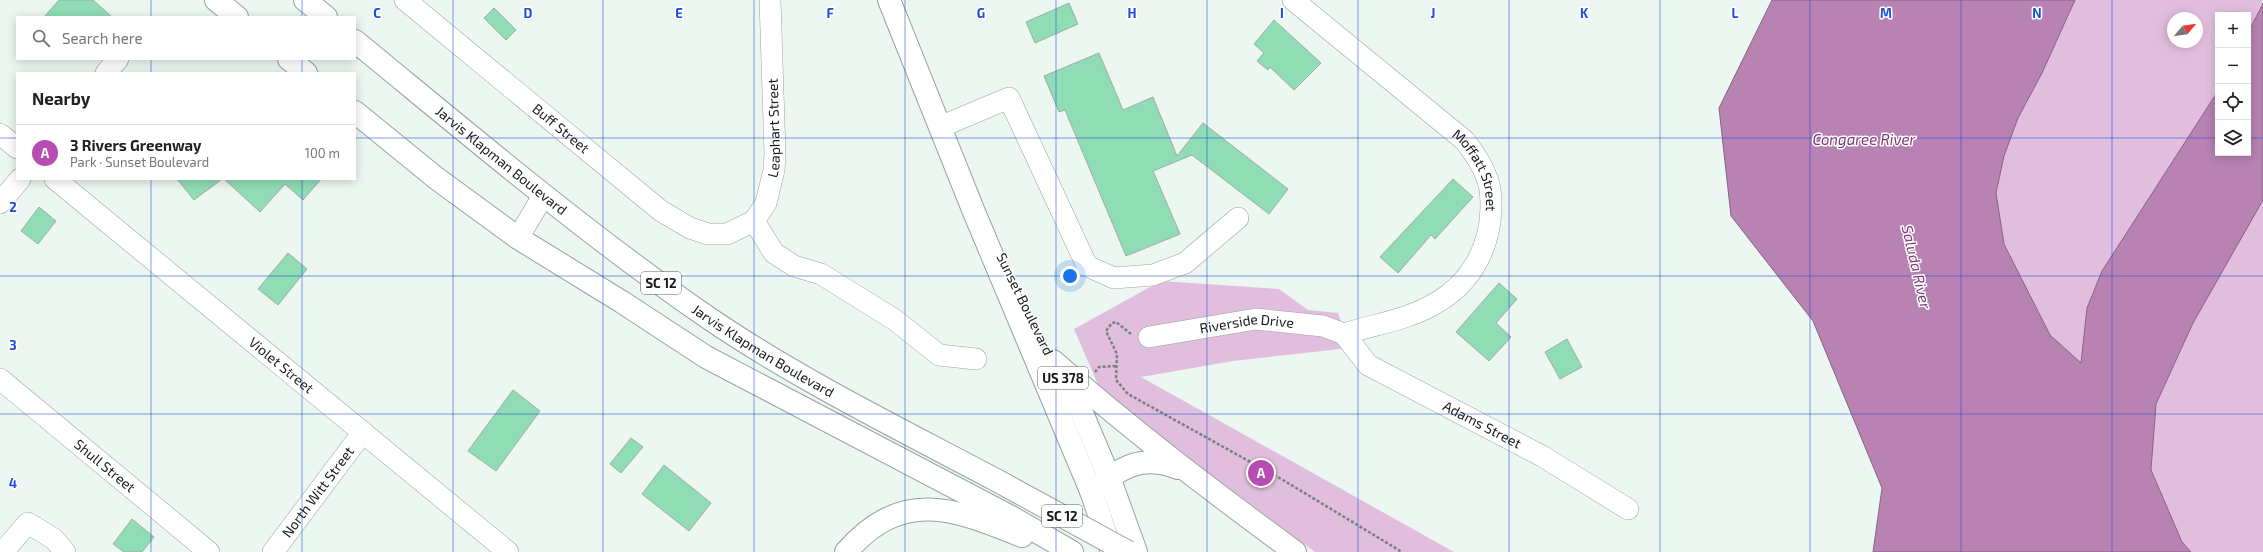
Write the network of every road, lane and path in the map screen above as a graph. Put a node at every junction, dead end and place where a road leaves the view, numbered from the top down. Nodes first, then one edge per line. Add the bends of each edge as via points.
1 (216, 0) edge
2 (305, 0) edge
3 (405, 0) edge
4 (770, 0) edge
5 (889, 0) edge
6 (1293, 0) edge
7 (236, 16) edge
8 (325, 16) edge
9 (356, 42) edge
10 (117, 60) edge
11 (290, 60) edge
12 (107, 72) edge
13 (305, 72) edge
14 (356, 113) edge
15 (940, 127) junction
16 (0, 134) edge
17 (16, 147) edge
18 (19, 180) edge
19 (56, 180) edge
20 (543, 196) junction
21 (0, 203) edge
22 (974, 212) junction
23 (1238, 218) dead end
24 (754, 221) junction
25 (518, 238) junction
26 (1344, 334) junction
27 (1149, 337) joint
28 (976, 359) dead end
29 (1053, 361) junction
30 (1117, 366) junction
31 (1091, 375) dead end
32 (0, 379) edge
33 (363, 432) junction
34 (1188, 472) junction
35 (1109, 477) junction
36 (1091, 491) junction
37 (1628, 509) dead end
38 (1013, 525) junction
39 (9, 549) edge
40 (65, 552) edge
41 (209, 552) edge
42 (273, 552) edge
43 (508, 552) edge
44 (846, 552) edge
45 (1062, 552) edge
46 (1072, 552) edge
47 (1112, 552) edge
48 (1128, 552) edge
49 (1136, 552) edge
50 (1295, 552) edge
51 (1402, 552) edge

1 - 7 main road
2 - 8 main road
3 - 24 street, Buff Street via 661,211 690,228 708,234 727,234
4 - 24 street, Leaphart Street via 774,170 768,197
5 - 15 main road, Sunset Boulevard / US 378
6 - 26 street, Moffatt Street via 1464,140 1474,153 1489,183 1491,217 1488,233 1482,253 1464,282 1452,293 1421,311
9 - 20 main road, Jarvis Klapman Boulevard / SC 12
10 - 12 street
11 - 13 main road
14 - 25 main road, Jarvis Klapman Boulevard / SC 12 via 436,178
15 - 22 main road, Sunset Boulevard / US 378
15 - 23 street via 1009,98 1087,266 1114,278 1153,275 1184,263
16 - 17 street
18 - 21 street
19 - 33 street, Violet Street
20 - 25 street
20 - 48 main road, Jarvis Klapman Boulevard / SC 12, bridge via 717,323 796,372
22 - 29 main road, Sunset Boulevard / US 378 via 1005,259
22 - 36 main road, Sunset Boulevard / US 378
24 - 28 street via 774,253 794,266 828,278 895,320 939,355
25 - 38 main road, Jarvis Klapman Boulevard / SC 12 via 706,357
26 - 27 street, Riverside Drive via 1323,326 1256,319
26 - 37 street, Adams Street via 1356,352 1373,368 1542,456
27 - 30 path via 1128,334 1116,322 1112,323 1106,331 1117,354
29 - 34 main road via 1093,397
29 - 35 main road, Sunset Boulevard / US 378 via 1082,413
30 - 31 path via 1099,367
30 - 51 path via 1116,380 1128,394 1283,480
32 - 41 street, Shull Street
33 - 42 street, North Witt Street
33 - 43 street, Violet Street
34 - 35 main road via 1164,462 1149,461 1131,464
34 - 50 main road
35 - 36 main road
35 - 49 main road, Sunset Boulevard / US 378
36 - 47 main road, Sunset Boulevard / US 378
38 - 44 main road via 948,510 915,510 899,514 869,529
38 - 45 main road
38 - 46 main road, Jarvis Klapman Boulevard / SC 12
39 - 40 street via 28,523 54,539

